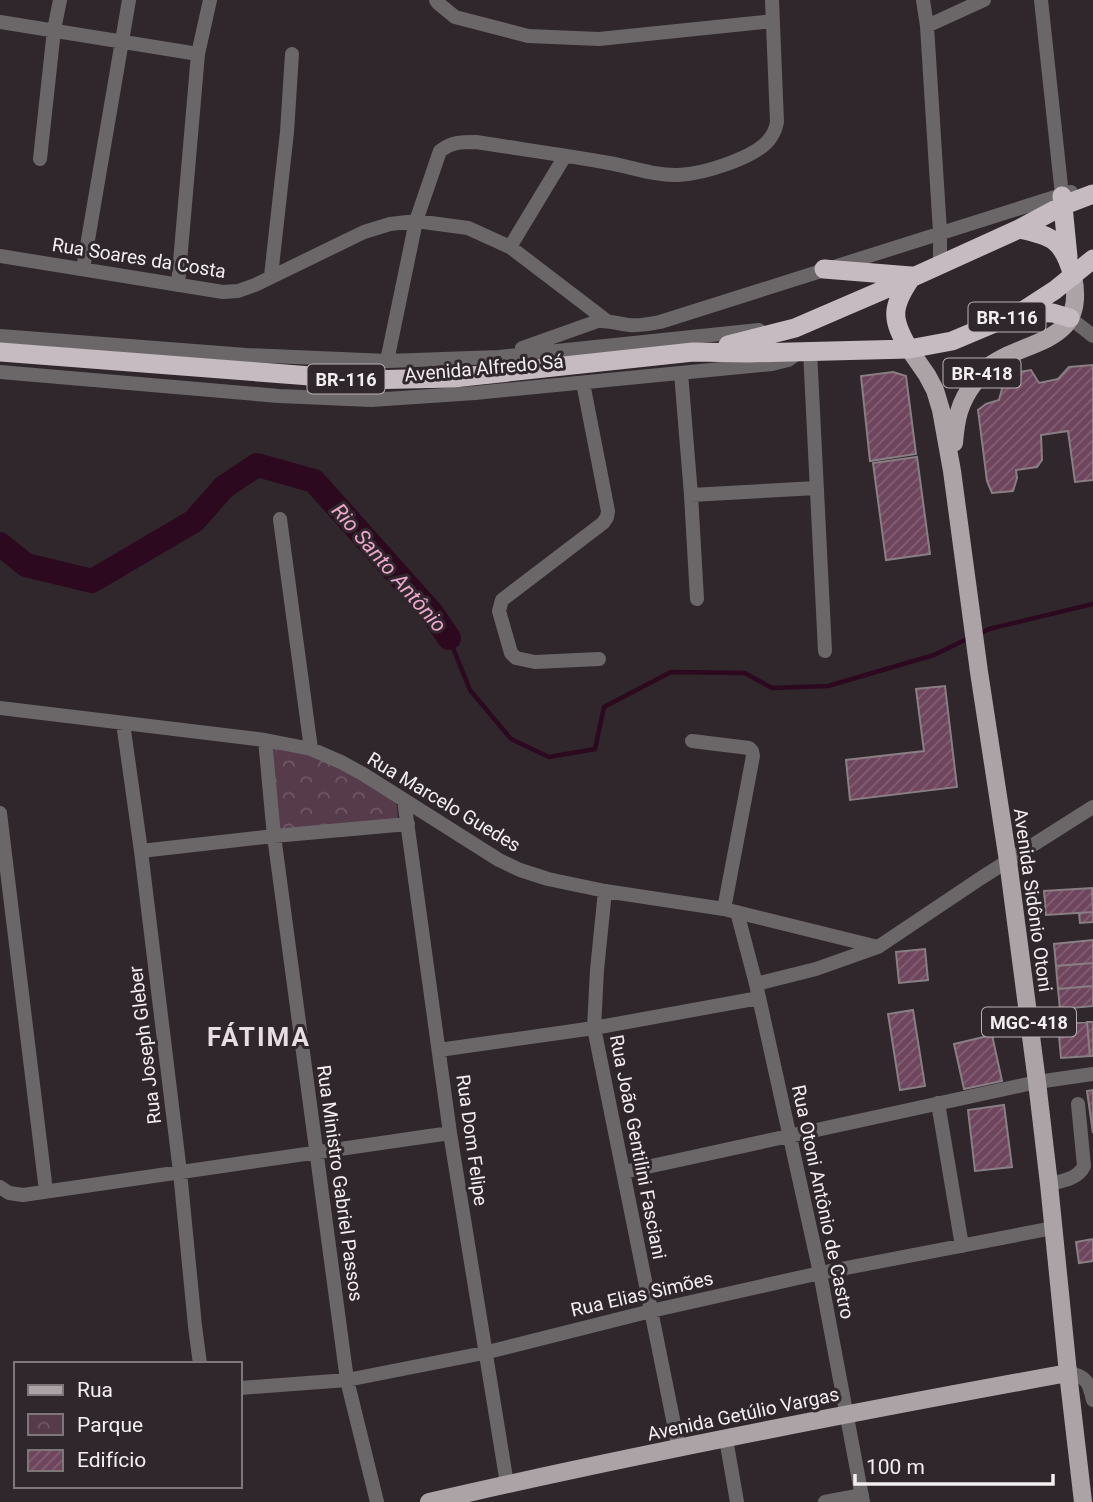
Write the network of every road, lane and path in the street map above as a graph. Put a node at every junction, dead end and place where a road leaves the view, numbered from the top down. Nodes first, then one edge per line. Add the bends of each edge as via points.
1 (60, 0) edge
2 (129, 0) edge
3 (210, 0) edge
4 (772, 0) edge
5 (923, 0) edge
6 (984, 0) edge
7 (1041, 0) edge
8 (437, 2) edge
9 (773, 21) junction
10 (0, 22) edge
11 (927, 26) junction
12 (54, 30) junction
13 (120, 42) junction
14 (198, 54) junction
15 (292, 54) dead end
16 (565, 156) junction
17 (40, 159) dead end
18 (1093, 194) edge
19 (1063, 200) junction
20 (416, 221) junction
21 (1018, 229) junction
22 (940, 232) junction
23 (510, 247) junction
24 (0, 256) edge
25 (1093, 261) edge
26 (940, 264) junction
27 (83, 269) junction
28 (824, 269) junction
29 (271, 276) junction
30 (1072, 276) junction
31 (913, 277) junction
32 (178, 285) junction
33 (1021, 312) junction
34 (1070, 318) junction
35 (607, 321) junction
36 (628, 325) junction
37 (795, 328) junction
38 (0, 336) edge
39 (1093, 336) edge
40 (646, 341) junction
41 (909, 349) junction
42 (806, 351) junction
43 (0, 352) edge
44 (693, 352) junction
45 (499, 357) junction
46 (387, 361) junction
47 (0, 372) edge
48 (681, 373) junction
49 (583, 383) junction
50 (952, 471) junction
51 (817, 488) junction
52 (691, 495) junction
53 (280, 519) dead end
54 (697, 599) dead end
55 (825, 651) dead end
56 (598, 659) dead end
57 (979, 673) joint
58 (0, 708) edge
59 (123, 723) junction
60 (265, 740) junction
61 (692, 740) dead end
62 (311, 749) junction
63 (404, 800) junction
64 (1093, 807) edge
65 (0, 813) edge
66 (408, 824) junction
67 (274, 836) junction
68 (141, 851) junction
69 (1008, 862) junction
70 (4, 875) edge
71 (605, 891) junction
72 (730, 911) junction
73 (878, 947) junction
74 (758, 991) junction
75 (594, 1028) junction
76 (439, 1049) junction
77 (1093, 1074) edge
78 (1037, 1082) junction
79 (938, 1103) junction
80 (1079, 1104) dead end
81 (450, 1133) junction
82 (789, 1135) junction
83 (316, 1152) junction
84 (180, 1172) junction
85 (624, 1172) junction
86 (1049, 1184) junction
87 (0, 1187) edge
88 (47, 1191) junction
89 (1053, 1228) junction
90 (962, 1246) junction
91 (820, 1273) junction
92 (651, 1311) junction
93 (484, 1353) junction
94 (200, 1362) edge
95 (1068, 1373) junction
96 (347, 1380) junction
97 (242, 1388) edge
98 (1093, 1400) edge
99 (846, 1413) junction
100 (726, 1439) junction
101 (679, 1449) junction
102 (507, 1484) junction
103 (862, 1499) edge
104 (377, 1502) edge
105 (429, 1502) edge
106 (737, 1502) edge
107 (825, 1502) edge
108 (1083, 1502) edge

1 - 12 street
2 - 13 street
3 - 14 street
4 - 9 street
5 - 11 street
6 - 11 street
7 - 19 street
8 - 9 street via 455,17 528,36 599,39
9 - 16 street via 778,122 761,148 700,172 676,175
10 - 12 street
11 - 22 street
12 - 13 street
12 - 17 street
13 - 14 street
13 - 27 street
14 - 32 street
15 - 29 street
16 - 20 street via 476,142 448,145 440,151
16 - 23 street
18 - 19 highway, BR-116
19 - 21 highway, BR-116
19 - 22 street
19 - 30 highway
20 - 23 street, Rua Soares da Costa via 468,228
20 - 29 street, Rua Soares da Costa via 364,232
20 - 46 street
21 - 26 highway, BR-116
21 - 30 highway via 1043,234 1058,243
22 - 26 street
22 - 28 street
23 - 35 street, Rua Soares da Costa
24 - 27 street, Rua Soares da Costa
25 - 30 highway, Avenida Alfredo Sá / BR-116
26 - 31 highway, BR-116
27 - 32 street, Rua Soares da Costa
28 - 31 highway
28 - 36 street via 660,322
29 - 32 street, Rua Soares da Costa via 238,291
30 - 33 highway, Avenida Alfredo Sá / BR-116
30 - 34 main road
31 - 37 highway, BR-116
31 - 41 highway via 896,306 896,322
33 - 34 highway
33 - 41 highway, Avenida Alfredo Sá / BR-116 via 952,341
34 - 39 street
34 - 50 main road, BR-418 via 1052,337 983,371 965,396 956,421
35 - 36 street
35 - 45 street via 589,323
36 - 40 street
37 - 40 street, Avenida Alfredo Sá
37 - 44 highway, BR-116
38 - 46 street, Avenida Alfredo Sá
40 - 45 street, Avenida Alfredo Sá
41 - 42 highway, Avenida Alfredo Sá / BR-116
41 - 50 main road, BR-418 via 935,390
42 - 44 highway, Avenida Alfredo Sá / BR-116
42 - 48 street, Avenida Alfredo Sá via 772,364
42 - 51 street
43 - 44 highway, Avenida Alfredo Sá / BR-116 via 362,380 453,378
45 - 46 street, Avenida Alfredo Sá
47 - 49 street, Avenida Alfredo Sá via 371,400
48 - 49 street, Avenida Alfredo Sá
48 - 52 street
49 - 56 street via 607,517 502,600 499,611 516,658 535,662
50 - 57 main road, Avenida Sidônio Otoni / BR-418
51 - 52 street
51 - 55 street
52 - 54 street
53 - 62 street
57 - 69 main road, Avenida Sidônio Otoni / MGC-418
58 - 59 street, Rua Marcelo Guedes
59 - 60 street, Rua Marcelo Guedes
59 - 68 street, Rua Joseph Gleber
60 - 62 street, Rua Marcelo Guedes
60 - 67 street, Rua Ministro Gabriel Passos
61 - 72 street via 752,751
62 - 63 street, Rua Marcelo Guedes
63 - 66 street, Rua Dom Felipe
63 - 71 street, Rua Marcelo Guedes via 520,870
64 - 69 street
65 - 70 street
66 - 67 street
66 - 76 street, Rua Dom Felipe
67 - 68 street
67 - 83 street, Rua Ministro Gabriel Passos
68 - 84 street, Rua Joseph Gleber
69 - 73 street
69 - 78 main road, Avenida Sidônio Otoni / MGC-418
70 - 88 street
71 - 72 street, Rua Marcelo Guedes
71 - 75 street, Rua João Gentilini Fasciani
72 - 73 street, Rua Marcelo Guedes
72 - 74 street, Rua Otoni Antônio de Castro
73 - 74 street
74 - 75 street
74 - 82 street, Rua Otoni Antônio de Castro
75 - 76 street
75 - 85 street, Rua João Gentilini Fasciani
76 - 81 street, Rua Dom Felipe
77 - 78 street
78 - 79 street
78 - 86 main road, Avenida Sidônio Otoni / MGC-418
79 - 82 street
79 - 90 street
80 - 86 street via 1084,1166 1075,1177
81 - 83 street
81 - 93 street, Rua Dom Felipe
82 - 85 street
82 - 91 street, Rua Otoni Antônio de Castro
83 - 84 street
83 - 96 street, Rua Ministro Gabriel Passos
84 - 88 street
84 - 94 street, Rua Joseph Gleber
85 - 92 street, Rua João Gentilini Fasciani
86 - 89 main road, Avenida Sidônio Otoni / MGC-418
87 - 88 street via 9,1194
89 - 90 street, Rua Elias Simões
89 - 95 main road, Avenida Sidônio Otoni / MGC-418
90 - 91 street, Rua Elias Simões
91 - 92 street, Rua Elias Simões
91 - 99 street, Rua Otoni Antônio de Castro
92 - 93 street, Rua Elias Simões
92 - 101 street, Rua João Gentilini Fasciani
93 - 96 street, Rua Elias Simões
93 - 102 street, Rua Dom Felipe
95 - 98 street via 1085,1380
95 - 99 main road, Avenida Getúlio Vargas
95 - 108 main road, Avenida Sidônio Otoni / MGC-418
96 - 97 street, Rua Elias Simões
96 - 104 street, Rua Ministro Gabriel Passos
99 - 100 main road, Avenida Getúlio Vargas
99 - 103 street, Rua Otoni Antônio de Castro
100 - 101 main road, Avenida Getúlio Vargas
100 - 106 street
101 - 102 main road, Avenida Getúlio Vargas
102 - 105 main road, Avenida Getúlio Vargas
103 - 107 street

